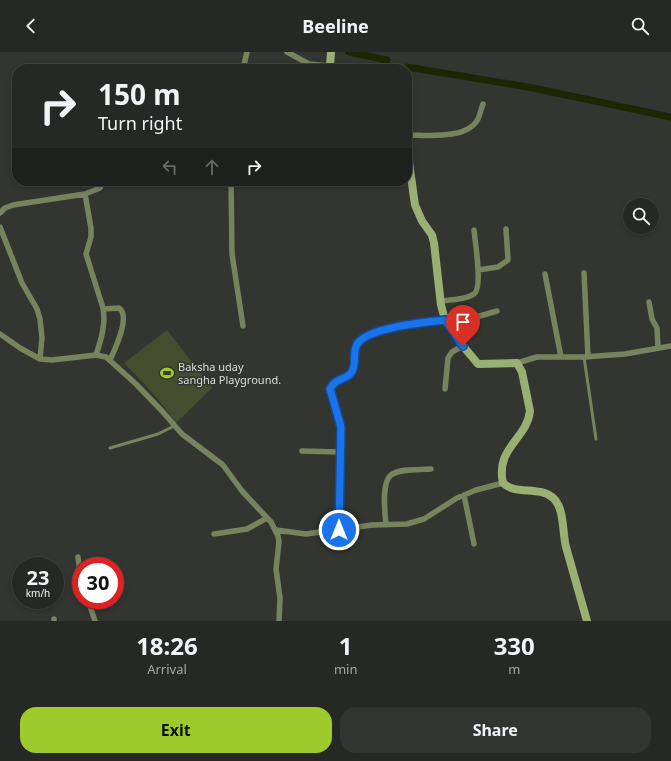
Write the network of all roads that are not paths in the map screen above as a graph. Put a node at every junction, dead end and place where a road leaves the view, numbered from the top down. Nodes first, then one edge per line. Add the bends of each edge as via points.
1 (247, 52) edge
2 (287, 52) edge
3 (331, 62) edge
4 (244, 64) edge
5 (483, 104) dead end
6 (412, 135) edge
7 (101, 186) edge
8 (231, 186) edge
9 (411, 186) edge
10 (85, 194) junction
11 (1, 211) edge
12 (0, 227) edge
13 (506, 229) dead end
14 (474, 230) dead end
15 (478, 270) junction
16 (584, 273) dead end
17 (545, 274) dead end
18 (440, 301) junction
19 (649, 302) dead end
20 (104, 309) junction
21 (497, 311) dead end
22 (447, 322) junction
23 (243, 326) dead end
24 (0, 334) edge
25 (463, 346) junction
26 (671, 346) edge
27 (658, 348) junction
28 (96, 355) junction
29 (561, 357) junction
30 (586, 357) junction
31 (40, 358) junction
32 (110, 360) junction
33 (517, 364) junction
34 (445, 389) dead end
35 (174, 426) junction
36 (596, 439) dead end
37 (110, 448) dead end
38 (302, 451) dead end
39 (340, 452) junction
40 (431, 469) dead end
41 (502, 483) junction
42 (464, 496) junction
43 (267, 518) junction
44 (386, 525) junction
45 (276, 530) junction
46 (339, 530) junction
47 (214, 534) dead end
48 (474, 544) dead end
49 (91, 609) edge
50 (95, 621) edge
51 (279, 621) edge
52 (587, 621) edge

1 - 4 street
2 - 3 street via 309,64
5 - 6 street via 478,120 467,131 456,134
7 - 10 street
8 - 23 street via 232,254
9 - 18 street via 415,204 434,243
10 - 11 street via 27,202
10 - 20 street via 91,228 86,254
12 - 31 street via 22,283 37,309 42,338
13 - 15 street via 508,260 498,267
14 - 15 street
15 - 18 street via 476,293
16 - 30 street
17 - 29 street
18 - 22 street
19 - 27 street via 652,319 657,328
20 - 28 street via 103,332
20 - 32 street via 119,308 123,313 122,329
21 - 22 street
22 - 25 street
22 - 39 street via 382,330 358,343 352,372 334,383 330,389 341,427
24 - 31 street
25 - 33 street via 478,364
25 - 34 street via 452,352 448,358
26 - 27 street
27 - 30 street
28 - 31 street via 52,360
28 - 32 street
29 - 30 street
29 - 33 street via 537,358
30 - 36 lane
32 - 35 street
33 - 41 street via 522,372 530,411 522,431 504,458
35 - 37 lane via 158,434
35 - 43 street via 223,465
38 - 39 street
39 - 46 street
40 - 44 street via 401,471 388,478 384,495
41 - 42 street
41 - 52 street via 511,488 544,493 555,500
42 - 44 street via 424,519 407,524
42 - 48 street
43 - 45 street
43 - 47 street via 247,528
44 - 46 street
45 - 46 street via 306,534
45 - 51 street via 279,542 276,569 280,598
49 - 50 street

